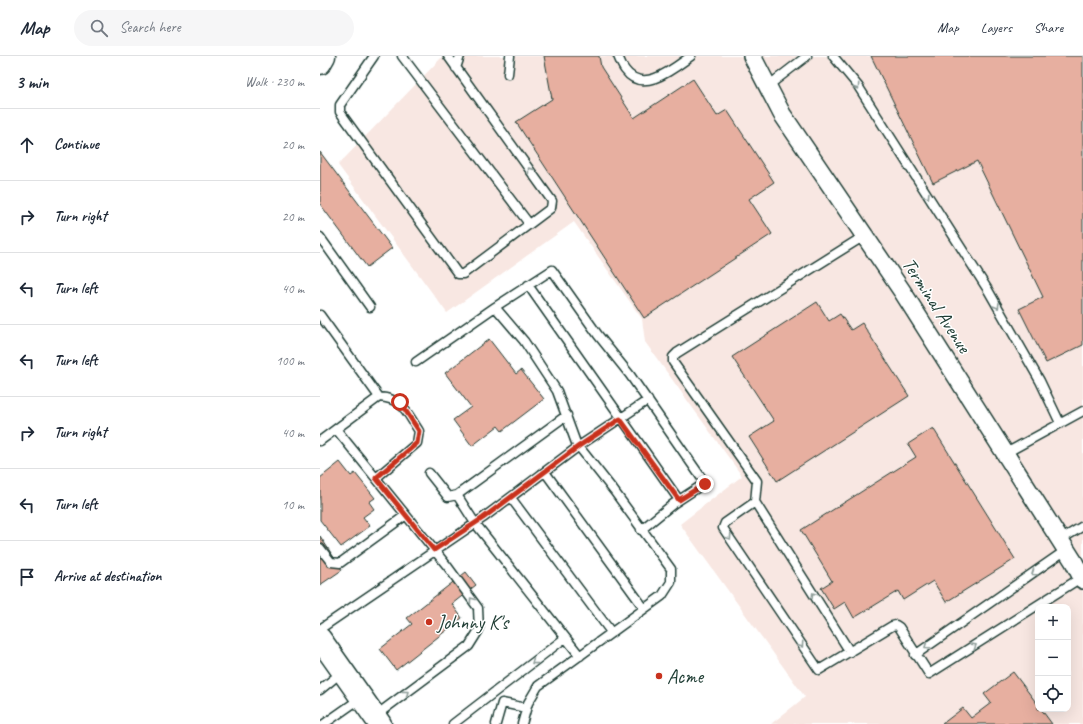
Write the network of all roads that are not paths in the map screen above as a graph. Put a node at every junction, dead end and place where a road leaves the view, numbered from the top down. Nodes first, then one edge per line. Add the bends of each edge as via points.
1 (324, 56) edge
2 (374, 56) edge
3 (402, 56) edge
4 (448, 56) edge
5 (460, 56) edge
6 (510, 56) edge
7 (618, 56) edge
8 (691, 56) edge
9 (752, 56) edge
10 (807, 56) edge
11 (833, 56) edge
12 (320, 63) edge
13 (456, 68) junction
14 (508, 74) dead end
15 (768, 86) junction
16 (527, 226) junction
17 (864, 236) junction
18 (320, 237) edge
19 (528, 285) junction
20 (370, 307) dead end
21 (495, 307) junction
22 (320, 315) edge
23 (416, 362) dead end
24 (379, 397) junction
25 (648, 400) junction
26 (1083, 411) edge
27 (567, 415) junction
28 (620, 419) junction
29 (1060, 423) junction
30 (336, 429) junction
31 (320, 441) edge
32 (579, 446) junction
33 (1006, 452) junction
34 (545, 472) junction
35 (429, 473) dead end
36 (376, 478) junction
37 (457, 495) junction
38 (511, 498) junction
39 (679, 500) junction
40 (755, 502) junction
41 (406, 515) junction
42 (475, 523) junction
43 (1083, 526) edge
44 (641, 530) junction
45 (320, 548) edge
46 (435, 549) junction
47 (1071, 552) edge
48 (1082, 579) edge
49 (644, 608) junction
50 (320, 629) edge
51 (610, 632) junction
52 (565, 638) junction
53 (320, 639) edge
54 (850, 652) junction
55 (915, 655) junction
56 (580, 656) junction
57 (343, 672) junction
58 (320, 690) edge
59 (490, 695) junction
60 (361, 697) junction
61 (502, 703) junction
62 (526, 708) junction
63 (377, 720) edge
64 (324, 724) edge
65 (453, 724) edge
66 (496, 724) edge
67 (522, 724) edge

1 - 12 main road
2 - 16 lane via 340,105 340,112 458,274 463,274
3 - 16 lane via 527,221
4 - 13 lane
5 - 13 lane
6 - 14 lane
7 - 8 lane via 625,71 637,80 654,80
9 - 15 street, Terminal Avenue
10 - 15 lane
11 -> 29 lane via 858,86 988,290
16 -> 13 lane via 551,208 552,202
15 - 17 street, Terminal Avenue via 782,114
17 - 33 street, Terminal Avenue
17 - 40 lane via 673,356 673,362 757,481
18 - 20 lane
19 - 21 lane
19 - 25 lane via 552,270 598,336
19 - 28 lane
21 - 23 lane
21 - 27 lane via 539,362 560,397
22 - 24 lane
24 - 30 lane
24 - 36 lane via 400,402 419,431 417,443
25 - 28 lane
25 - 39 lane via 705,484
26 - 29 lane
27 - 32 lane
27 - 37 lane
28 - 32 lane
28 - 39 lane
29 - 33 lane
30 - 31 lane
30 - 36 lane
32 - 34 lane
32 - 44 lane
33 - 47 street, Terminal Avenue
34 - 38 lane
34 - 49 lane
35 - 37 lane via 448,497
36 - 41 lane
37 - 42 lane
38 - 42 lane
38 - 51 lane
39 - 44 lane
54 -> 40 lane
40 -> 54 lane via 725,523 723,528 817,669 821,670
41 - 45 lane via 340,563 331,562
41 - 46 lane
42 - 46 lane
42 - 52 lane
43 - 47 lane
44 - 49 lane via 671,569 668,589
46 - 50 lane
63 -> 46 lane via 469,646 479,630 478,608
47 - 48 street, Terminal Avenue
47 -> 55 lane
55 -> 48 lane via 929,674
49 - 51 lane
51 - 56 lane
52 - 56 lane
52 -> 59 lane
53 - 57 main road
54 - 55 lane via 896,625
56 - 62 lane via 538,686
57 - 58 lane
57 - 60 main road
59 - 61 lane
59 - 65 lane
60 - 63 main road
60 - 64 lane
61 - 62 lane
61 - 66 lane
62 - 67 lane

